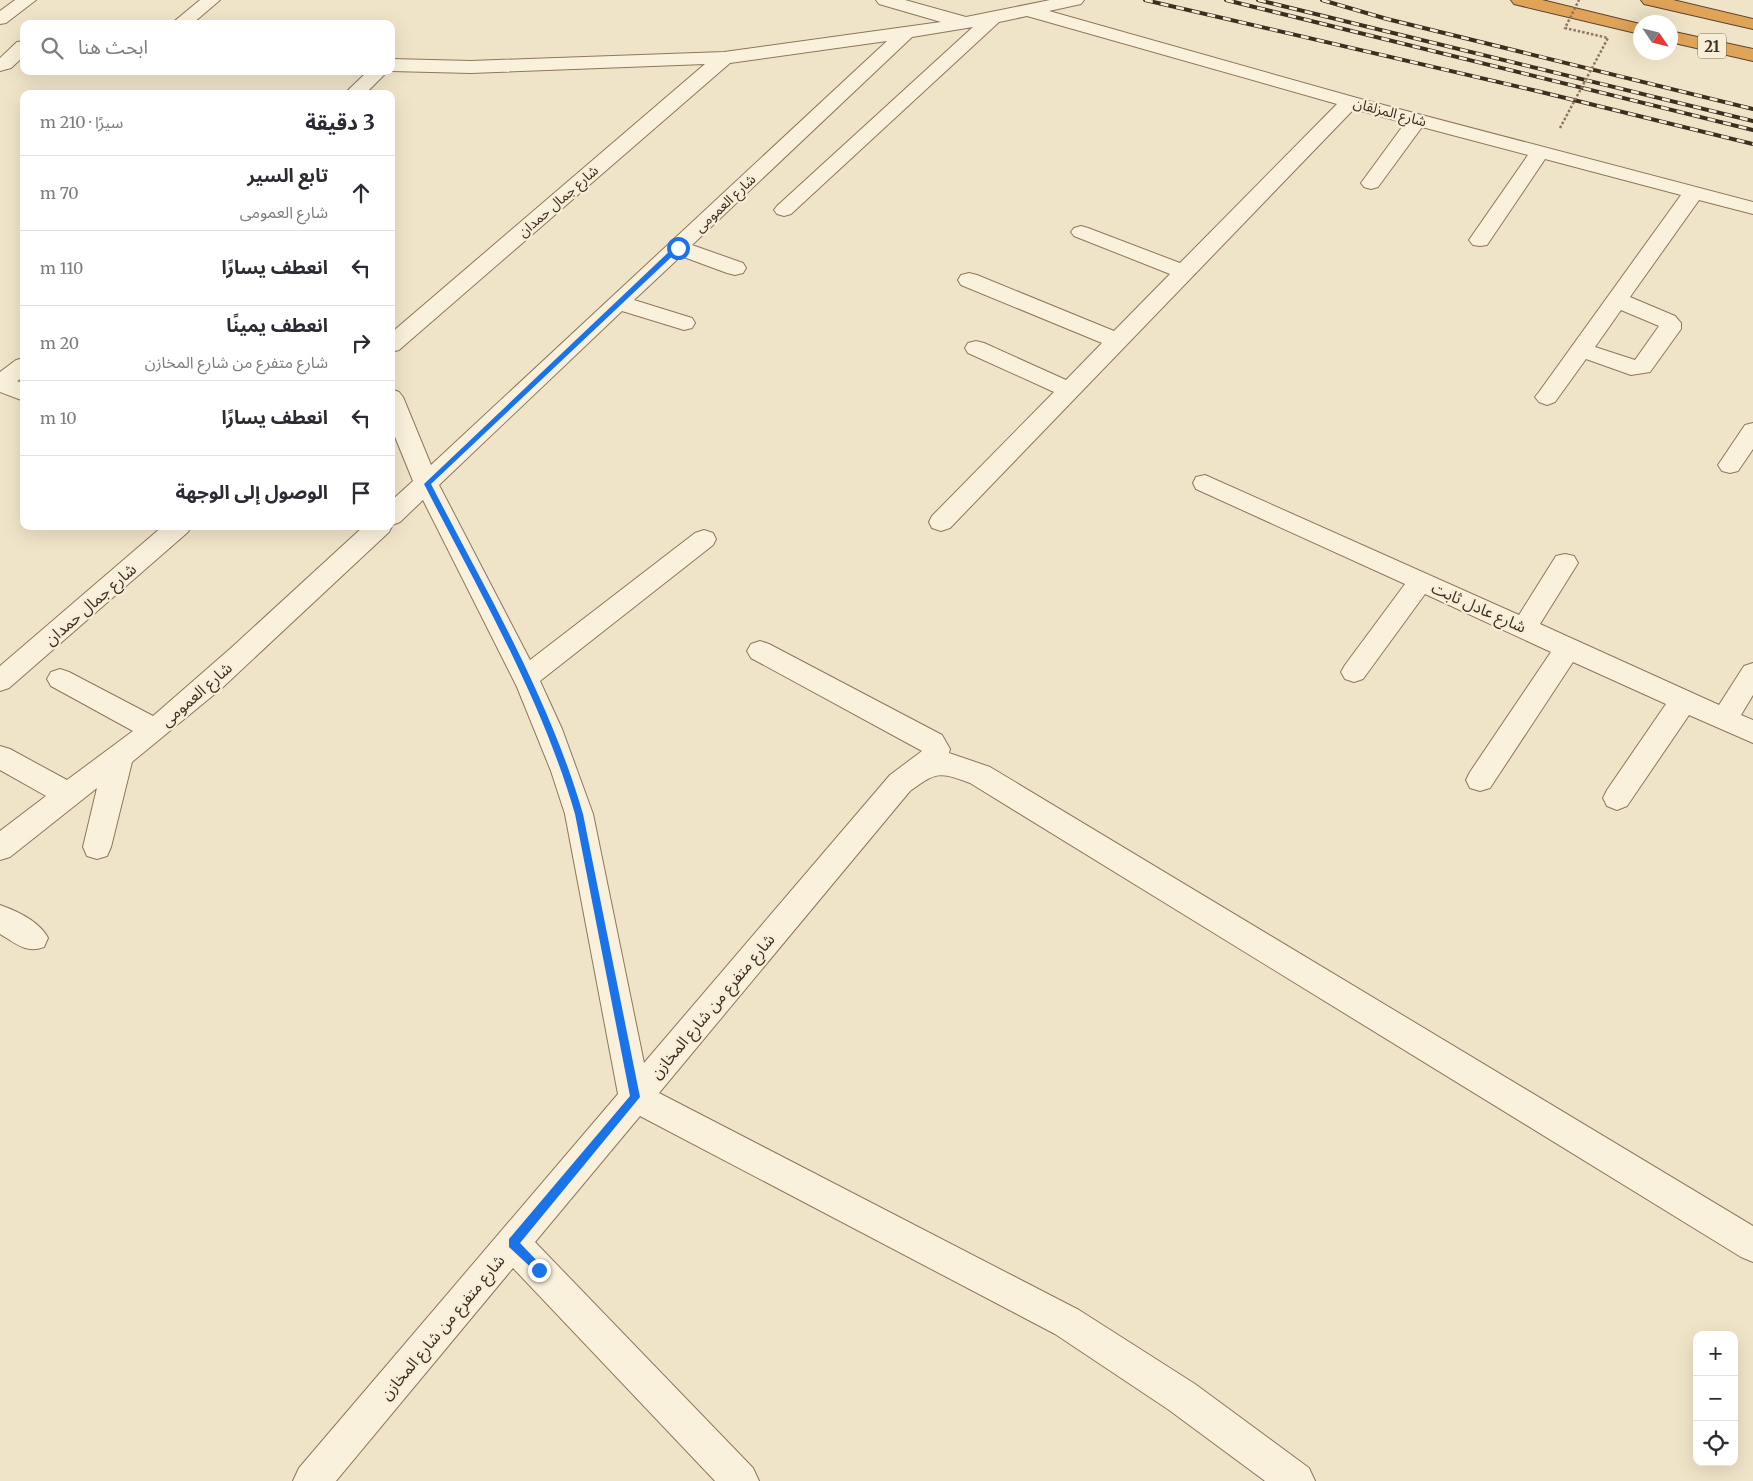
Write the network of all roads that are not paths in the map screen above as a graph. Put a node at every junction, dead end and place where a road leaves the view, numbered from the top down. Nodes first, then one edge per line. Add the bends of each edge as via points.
1 (27, 0) edge
2 (211, 0) edge
3 (885, 0) edge
4 (1075, 0) edge
5 (1520, 0) edge
6 (1650, 0) edge
7 (1032, 5) edge
8 (993, 18) junction
9 (185, 20) edge
10 (965, 23) junction
11 (5, 24) edge
12 (1753, 24) edge
13 (1633, 27) edge
14 (906, 33) junction
15 (1678, 38) edge
16 (20, 50) edge
17 (1753, 55) edge
18 (724, 58) junction
19 (0, 65) edge
20 (395, 65) edge
21 (374, 75) edge
22 (358, 90) edge
23 (1350, 102) junction
24 (1418, 120) junction
25 (1540, 152) junction
26 (1371, 182) dead end
27 (1694, 192) junction
28 (1753, 208) edge
29 (784, 210) dead end
30 (1081, 232) dead end
31 (1480, 240) dead end
32 (678, 248) junction
33 (735, 268) dead end
34 (1183, 272) junction
35 (969, 280) dead end
36 (1617, 300) junction
37 (619, 303) junction
38 (684, 323) dead end
39 (1116, 340) junction
40 (395, 342) edge
41 (976, 348) dead end
42 (1582, 350) junction
43 (20, 368) edge
44 (0, 383) edge
45 (20, 390) edge
46 (1069, 390) junction
47 (1548, 397) dead end
48 (395, 407) edge
49 (1753, 431) edge
50 (1730, 465) dead end
51 (1205, 483) dead end
52 (427, 484) junction
53 (395, 512) edge
54 (941, 522) dead end
55 (174, 530) edge
56 (376, 530) edge
57 (704, 539) dead end
58 (1565, 563) dead end
59 (1421, 581) junction
60 (1524, 628) junction
61 (1568, 648) junction
62 (760, 651) dead end
63 (1354, 672) dead end
64 (1753, 672) edge
65 (526, 677) junction
66 (60, 679) dead end
67 (0, 681) edge
68 (1684, 700) junction
69 (1724, 719) junction
70 (154, 729) junction
71 (1753, 732) edge
72 (0, 757) edge
73 (119, 758) junction
74 (927, 764) junction
75 (1480, 780) dead end
76 (68, 794) junction
77 (1617, 798) dead end
78 (98, 847) dead end
79 (0, 848) edge
80 (0, 918) edge
81 (33, 938) dead end
82 (635, 1097) junction
83 (513, 1243) junction
84 (1753, 1245) edge
85 (312, 1481) edge
86 (740, 1481) edge
87 (1296, 1481) edge

1 - 11 street
2 - 9 street
3 - 10 street
4 - 7 street
5 - 13 highway
6 - 12 highway, 21
7 - 8 street
7 - 23 street, شارع المزلقان
8 - 10 street
8 - 29 street
10 - 14 street
14 - 18 street
14 - 32 street, شارع العمومى
15 - 17 highway, 21
16 - 19 street
18 - 20 street via 471,67
18 - 40 street, شارع جمال حمدان
21 - 22 street
23 - 24 street, شارع المزلقان
23 - 34 street
24 - 25 street, شارع المزلقان
24 - 26 street
25 - 27 street, شارع المزلقان
25 - 31 street
27 - 28 street, شارع المزلقان
27 - 36 street
30 - 34 street
32 - 33 street
32 - 37 street, شارع العمومى
34 - 39 street
35 - 39 street
36 - 42 street
36 - 42 street via 1667,320 1670,329 1639,369
37 - 38 street
37 - 52 street, شارع العمومى
39 - 46 street
41 - 46 street
42 - 47 street
43 - 44 street
44 - 45 street
46 - 54 street
48 - 52 street
49 - 50 street
51 - 59 street, شارع عادل ثابت
52 - 53 street, شارع العمومى
52 - 65 street
55 - 67 street, شارع جمال حمدان
56 - 70 street, شارع العمومى via 202,690
57 - 65 street
58 - 60 street
59 - 60 street, شارع عادل ثابت
59 - 63 street
60 - 61 street, شارع عادل ثابت
61 - 68 street, شارع عادل ثابت
61 - 75 street
62 - 74 street via 932,743 936,748 935,755
64 - 69 street
65 - 82 street via 567,774 579,814
66 - 70 street
68 - 69 street, شارع عادل ثابت
68 - 77 street
69 - 71 street, شارع عادل ثابت
70 - 73 street, شارع العمومى
72 - 76 street
73 - 76 street, شارع العمومى
73 - 78 street
74 - 82 street, شارع متفرع من شارع المخازن via 900,783
74 - 84 street via 952,764 980,776
76 - 79 street, شارع العمومى
80 - 81 street
82 - 83 street, شارع متفرع من شارع المخازن
82 - 87 street via 1067,1322 1182,1396
83 - 85 street, شارع متفرع من شارع المخازن
83 - 86 street

